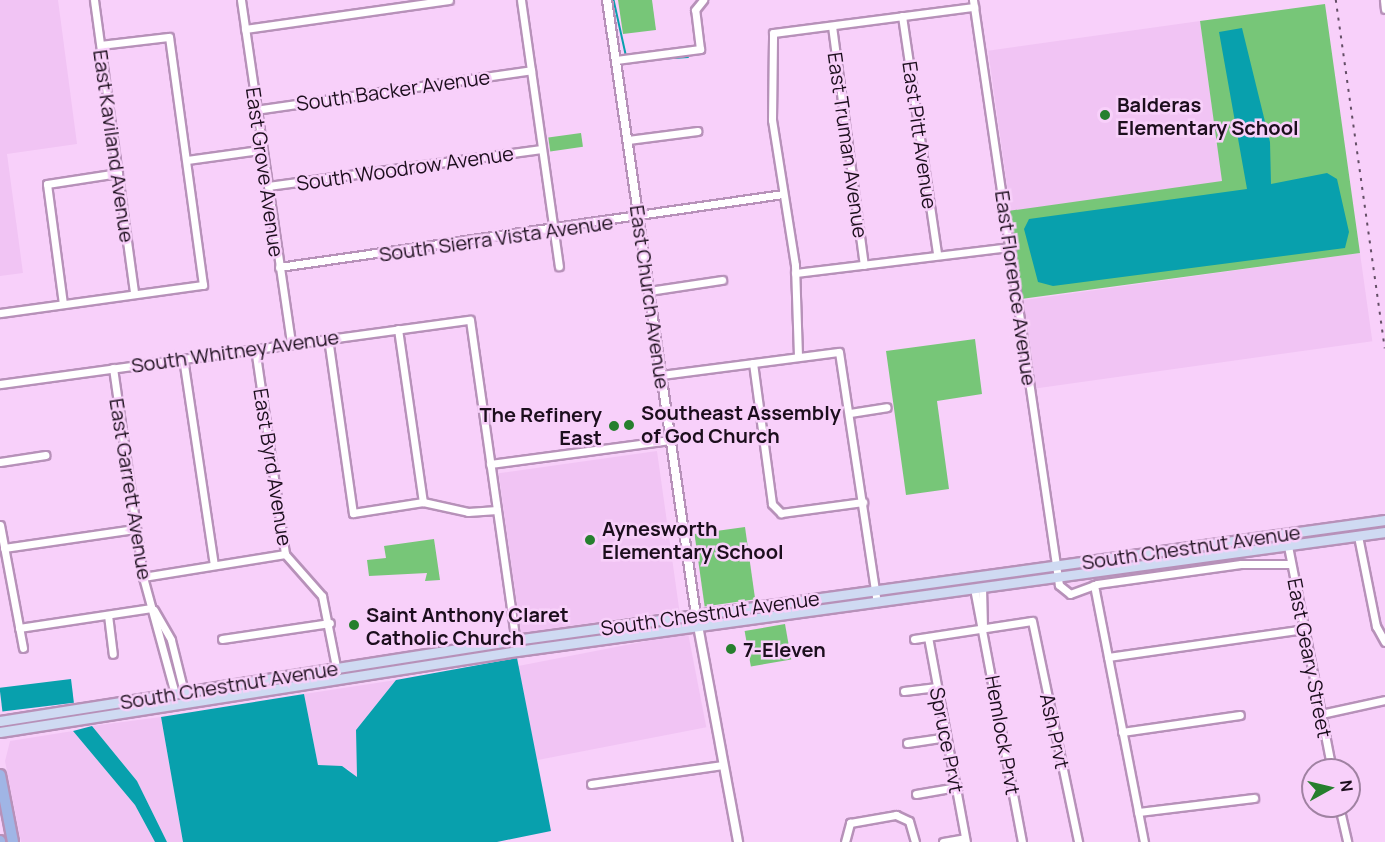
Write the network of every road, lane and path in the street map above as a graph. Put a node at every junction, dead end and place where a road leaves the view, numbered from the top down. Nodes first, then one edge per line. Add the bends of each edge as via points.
1 (94, 0) edge
2 (241, 0) edge
3 (449, 0) edge
4 (521, 0) edge
5 (607, 0) edge
6 (702, 0) edge
7 (1384, 0) edge
8 (974, 4) edge
9 (1385, 9) edge
10 (902, 16) junction
11 (832, 26) junction
12 (245, 28) junction
13 (100, 45) junction
14 (616, 60) junction
15 (531, 70) junction
16 (255, 110) junction
17 (698, 131) dead end
18 (628, 140) junction
19 (542, 149) junction
20 (259, 150) junction
21 (186, 160) junction
22 (118, 173) junction
23 (268, 186) junction
24 (783, 194) junction
25 (638, 216) junction
26 (553, 230) junction
27 (1011, 247) junction
28 (937, 254) junction
29 (864, 265) junction
30 (559, 266) dead end
31 (279, 267) junction
32 (795, 273) junction
33 (722, 280) dead end
34 (649, 291) junction
35 (134, 292) junction
36 (63, 304) junction
37 (0, 313) edge
38 (398, 329) junction
39 (328, 338) junction
40 (291, 344) junction
41 (255, 348) junction
42 (798, 356) junction
43 (183, 358) junction
44 (753, 363) junction
45 (113, 368) junction
46 (661, 375) junction
47 (0, 384) edge
48 (887, 407) dead end
49 (850, 413) junction
50 (670, 440) junction
51 (45, 455) dead end
52 (0, 462) edge
53 (490, 464) junction
54 (423, 502) junction
55 (863, 502) junction
56 (496, 510) junction
57 (1385, 520) edge
58 (0, 525) edge
59 (1349, 526) junction
60 (135, 530) junction
61 (1385, 532) edge
62 (1358, 536) junction
63 (1287, 546) junction
64 (4, 548) junction
65 (285, 554) junction
66 (1291, 564) junction
67 (214, 566) junction
68 (1055, 566) junction
69 (143, 577) junction
70 (1056, 577) junction
71 (1094, 585) junction
72 (978, 587) junction
73 (875, 590) junction
74 (876, 602) junction
75 (152, 608) junction
76 (108, 615) junction
77 (696, 615) junction
78 (330, 623) junction
79 (698, 626) junction
80 (20, 627) junction
81 (983, 628) junction
82 (1304, 629) junction
83 (928, 637) junction
84 (222, 639) dead end
85 (914, 639) dead end
86 (515, 640) junction
87 (1385, 642) edge
88 (23, 648) dead end
89 (517, 651) junction
90 (113, 654) dead end
91 (1108, 657) junction
92 (337, 668) junction
93 (338, 679) junction
94 (937, 687) junction
95 (904, 691) dead end
96 (180, 693) junction
97 (1385, 700) edge
98 (1321, 714) junction
99 (1240, 715) dead end
100 (0, 721) edge
101 (0, 732) edge
102 (1122, 732) junction
103 (947, 737) junction
104 (907, 743) dead end
105 (1330, 758) edge
106 (723, 765) junction
107 (0, 775) edge
108 (591, 784) dead end
109 (957, 787) junction
110 (916, 794) dead end
111 (1254, 798) dead end
112 (1138, 812) junction
113 (1342, 818) edge
114 (966, 840) edge
115 (13, 842) edge
116 (738, 842) edge
117 (845, 842) edge
118 (915, 842) edge
119 (943, 842) edge
120 (1022, 842) edge
121 (1078, 842) edge
122 (1144, 842) edge
123 (1347, 842) edge

1 - 13 street, East Kaviland Avenue
2 - 12 street, East Grove Avenue
3 - 12 street
4 - 15 street
5 - 14 street, East Church Avenue
6 - 14 street via 694,10 700,49
7 - 9 street
8 - 10 street
8 - 27 street, East Florence Avenue
10 - 11 street
10 - 28 street, East Pitt Avenue
11 - 24 street via 773,33 772,120
11 - 29 street, East Truman Avenue
12 - 16 street, East Grove Avenue
13 - 21 street via 169,37
13 - 22 street, East Kaviland Avenue
14 - 18 street, East Church Avenue
15 - 16 street, South Backer Avenue
15 - 19 street
16 - 20 street, East Grove Avenue
17 - 18 street
18 - 25 street, East Church Avenue
19 - 23 street, South Woodrow Avenue
19 - 26 street
20 - 21 street
20 - 23 street, East Grove Avenue
21 - 35 street via 203,285
22 - 35 street, East Kaviland Avenue
22 - 36 street via 47,184
23 - 31 street, East Grove Avenue
24 - 25 street, South Sierra Vista Avenue
24 - 32 street
25 - 26 street, South Sierra Vista Avenue
25 - 34 street, East Church Avenue
26 - 30 street
26 - 31 street, South Sierra Vista Avenue
27 - 28 street
27 - 68 street, East Florence Avenue
28 - 29 street
29 - 32 street
31 - 40 street, East Grove Avenue
32 - 42 street
33 - 34 street
34 - 46 street, East Church Avenue
35 - 36 street
36 - 37 street
38 - 39 street, South Whitney Avenue
38 - 53 street, South Whitney Avenue via 470,320
38 - 54 street
39 - 40 street, South Whitney Avenue
39 - 54 street via 353,513
40 - 41 street, South Whitney Avenue
41 - 43 street, South Whitney Avenue
41 - 65 street, East Byrd Avenue
42 - 44 street
42 - 49 street via 838,352
43 - 45 street, South Whitney Avenue
43 - 67 street
44 - 46 street
44 - 55 street via 772,504 781,513
45 - 47 street, South Whitney Avenue
45 - 60 street, East Garrett Avenue
46 - 50 street, East Church Avenue
48 - 49 street
49 - 55 street
50 - 53 street
50 - 77 street, East Church Avenue
51 - 52 street
53 - 56 street
54 - 56 street via 468,512
55 - 73 street
56 - 86 street
57 - 59 main road, South Chestnut Avenue
58 - 64 street
59 - 63 main road via 1340,532 1296,538
59 - 68 main road, South Chestnut Avenue
60 - 64 street
60 - 69 street, East Garrett Avenue
61 - 62 main road, South Chestnut Avenue
62 - 63 main road, South Chestnut Avenue
62 - 87 street via 1376,626
63 - 66 street, East Geary Street
63 - 70 main road, South Chestnut Avenue
64 - 80 street
65 - 67 street
65 - 78 street, East Byrd Avenue via 322,596
66 - 71 street via 1241,564
66 - 82 street, East Geary Street
67 - 69 street
68 - 70 street, East Florence Avenue
68 - 73 main road, South Chestnut Avenue
69 - 75 street, East Garrett Avenue
70 - 71 street via 1064,593
70 - 72 main road, South Chestnut Avenue
71 - 91 street
72 - 74 main road, South Chestnut Avenue
72 - 81 street, Hemlock Prvt
73 - 74 street
73 - 77 main road, South Chestnut Avenue
74 - 79 main road, South Chestnut Avenue
75 - 76 street
75 - 96 street, East Garrett Avenue via 171,639
76 - 80 street
76 - 90 street
77 - 79 street, East Church Avenue
77 - 86 main road, South Chestnut Avenue
78 - 84 street
78 - 92 street, East Byrd Avenue
79 - 89 main road, South Chestnut Avenue
79 - 106 street, East Church Avenue
80 - 88 street
81 - 83 street
81 - 120 street, Hemlock Prvt
81 - 121 street, Ash Prvt via 1032,621
82 - 91 street
82 - 98 street, East Geary Street
83 - 85 street
83 - 94 street, Spruce Prvt
86 - 89 street
86 - 92 main road, South Chestnut Avenue
89 - 93 main road, South Chestnut Avenue
91 - 102 street
92 - 93 street, East Byrd Avenue
92 - 96 main road, South Chestnut Avenue
93 - 101 main road, South Chestnut Avenue
94 - 95 street
94 - 103 street, Spruce Prvt
96 - 100 main road, South Chestnut Avenue
97 - 98 street
98 - 105 street, East Geary Street
99 - 102 street
102 - 112 street
103 - 104 street
103 - 109 street, Spruce Prvt
106 - 108 street
106 - 116 street, East Church Avenue
107 - 115 main road
109 - 110 street
109 - 114 street, Spruce Prvt
111 - 112 street
112 - 122 street
113 - 123 street
114 - 119 street
117 - 118 street via 846,826 906,817

